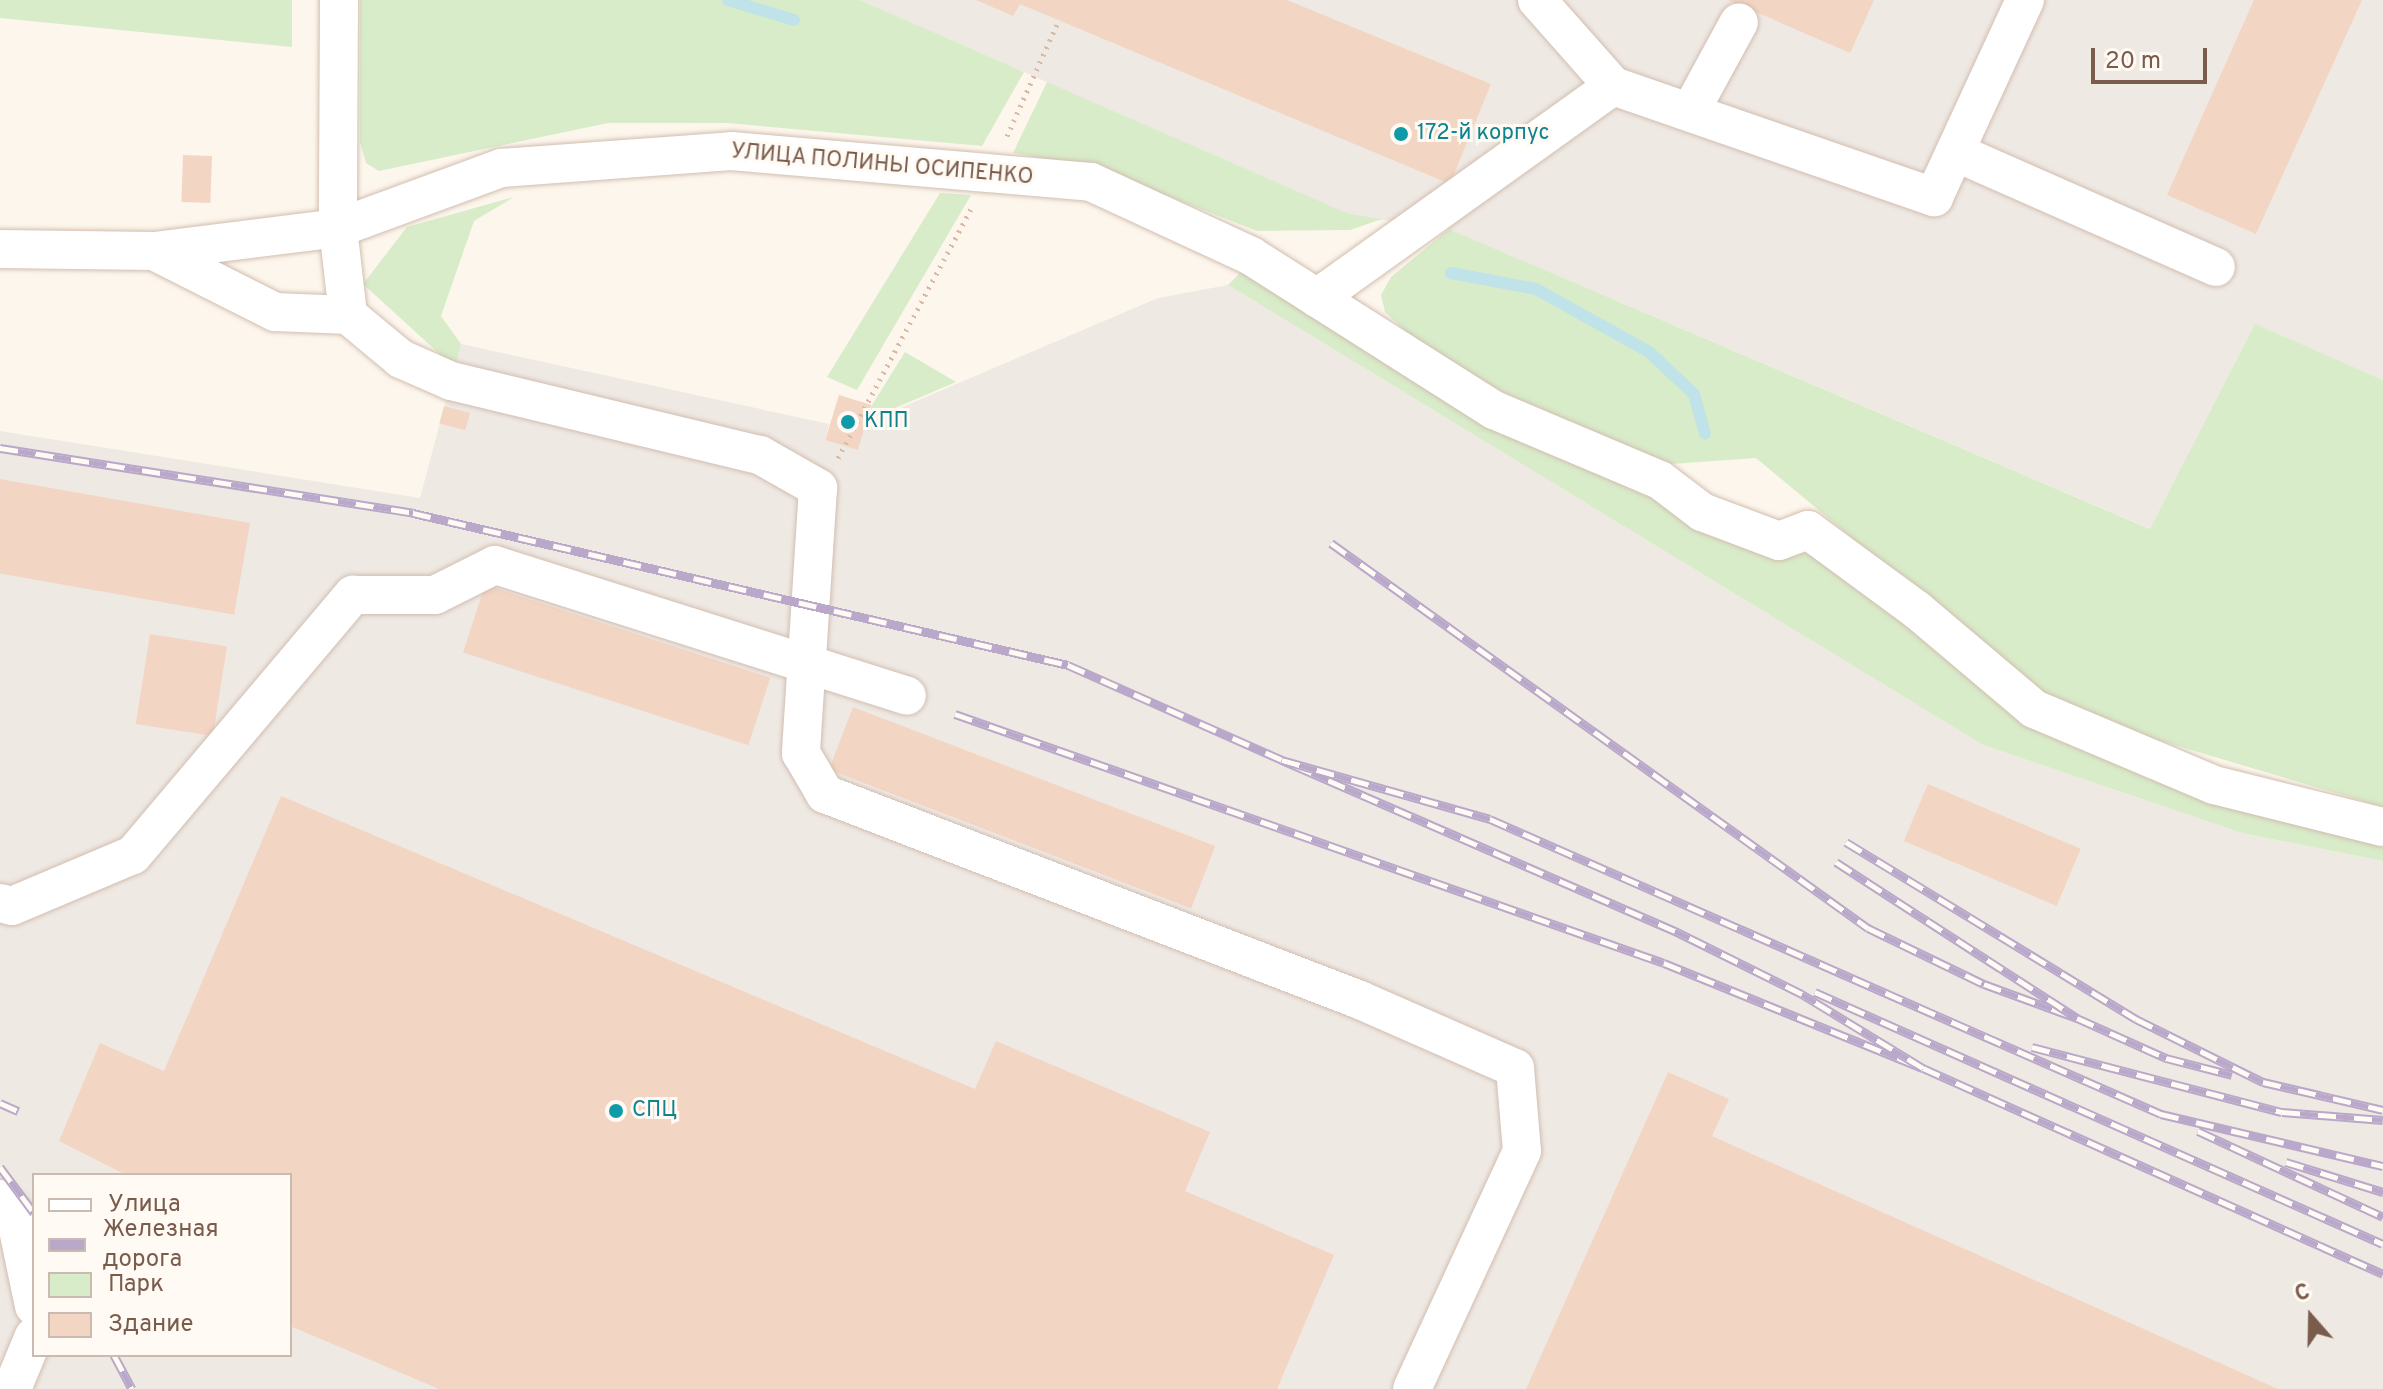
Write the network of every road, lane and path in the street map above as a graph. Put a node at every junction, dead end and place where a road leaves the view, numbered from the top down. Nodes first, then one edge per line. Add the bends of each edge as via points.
1 (339, 0) edge
2 (1537, 0) edge
3 (2025, 0) edge
4 (1059, 20) dead end
5 (1739, 22) dead end
6 (1613, 86) junction
7 (1690, 112) junction
8 (1955, 152) junction
9 (991, 173) junction
10 (338, 228) junction
11 (0, 249) edge
12 (154, 251) junction
13 (2216, 267) dead end
14 (1317, 298) junction
15 (348, 315) junction
16 (818, 488) junction
17 (806, 658) junction
18 (907, 696) dead end
19 (2383, 827) edge
20 (0, 903) edge
21 (0, 1199) edge
22 (32, 1296) edge
23 (32, 1341) edge
24 (12, 1389) edge
25 (1412, 1389) edge

1 - 10 street
2 - 6 street
3 - 8 street
4 - 9 path
5 - 7 street
6 - 7 street
6 - 14 street
7 - 8 street via 1934,197
8 - 13 street
9 - 10 street, УЛИЦА ПОЛИНЫ ОСИПЕНКО via 731,151 501,168
9 - 14 street, УЛИЦА ПОЛИНЫ ОСИПЕНКО via 1091,182 1251,256
9 - 16 path
10 - 12 street, УЛИЦА ПОЛИНЫ ОСИПЕНКО
10 - 15 street
11 - 12 street, УЛИЦА ПОЛИНЫ ОСИПЕНКО
12 - 15 street via 275,312
14 - 19 street, УЛИЦА ПОЛИНЫ ОСИПЕНКО via 1494,410 1660,480 1702,512 1779,541 1808,530 1917,610 2034,709 2214,785
15 - 16 street via 401,359 451,381 760,455
16 - 17 street
17 - 18 street
17 - 20 street via 495,565 435,595 353,595 133,855 12,906
17 - 25 street via 801,753 825,794 1360,1000 1515,1068 1522,1151
21 - 22 street via 15,1215
23 - 24 street

